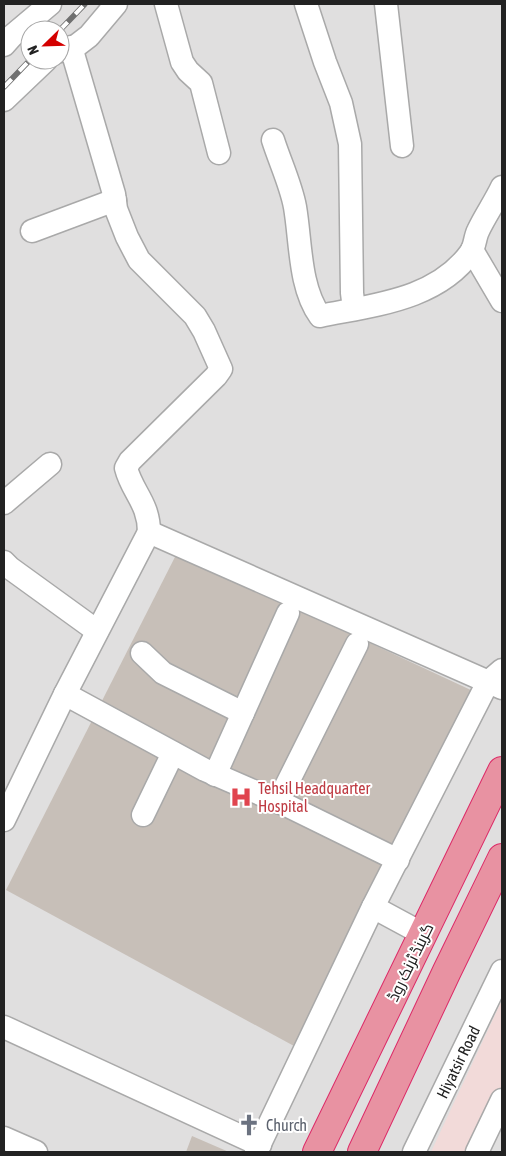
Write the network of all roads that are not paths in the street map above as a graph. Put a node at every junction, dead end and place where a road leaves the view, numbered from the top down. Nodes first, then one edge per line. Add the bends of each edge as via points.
1 (50, 4) edge
2 (116, 4) edge
3 (166, 4) edge
4 (306, 4) edge
5 (386, 4) edge
6 (4, 45) edge
7 (70, 48) edge
8 (70, 64) edge
9 (36, 70) edge
10 (4, 100) edge
11 (274, 140) dead end
12 (402, 146) dead end
13 (220, 153) dead end
14 (502, 187) edge
15 (115, 200) junction
16 (32, 231) dead end
17 (472, 250) junction
18 (502, 301) edge
19 (354, 309) junction
20 (50, 464) dead end
21 (4, 503) edge
22 (149, 532) junction
23 (5, 566) edge
24 (288, 613) dead end
25 (97, 631) junction
26 (357, 644) dead end
27 (142, 653) dead end
28 (497, 680) edge
29 (65, 694) junction
30 (243, 713) junction
31 (173, 753) junction
32 (502, 771) edge
33 (215, 775) junction
34 (278, 802) junction
35 (143, 815) dead end
36 (4, 820) edge
37 (502, 858) edge
38 (398, 860) junction
39 (374, 907) junction
40 (423, 934) junction
41 (502, 971) edge
42 (4, 1027) edge
43 (502, 1100) edge
44 (4, 1138) edge
45 (258, 1148) edge
46 (482, 1149) edge
47 (36, 1152) edge
48 (317, 1152) edge
49 (362, 1152) edge
50 (414, 1152) edge

1 - 6 street
2 - 7 street via 89,36
3 - 13 street via 182,62 201,82
4 - 19 street via 341,103 350,144
5 - 12 street
8 - 15 street
9 - 10 street
11 - 19 street via 294,205 304,282 312,305 320,316
14 - 17 street via 478,231
15 - 16 street
15 - 22 street via 126,237 139,260 195,316 221,369 126,468 129,481 147,513
17 - 18 street
17 - 19 street via 458,267 431,287 406,298
20 - 21 street
22 - 25 street
22 - 28 street
23 - 25 street
24 - 30 street
25 - 29 street
26 - 34 street
27 - 30 street via 163,673
28 - 38 street
29 - 31 street
29 - 36 street
30 - 33 street
31 - 33 street
31 - 35 street
32 - 40 highway, گرینڈ ٹرنک روڈ
33 - 34 street
34 - 38 street
37 - 49 highway
38 - 39 street
39 - 40 street
39 - 45 street
40 - 48 highway, گرینڈ ٹرنک روڈ
41 - 50 street, Hiyatsir Road
42 - 45 street
43 - 46 street
44 - 47 street

